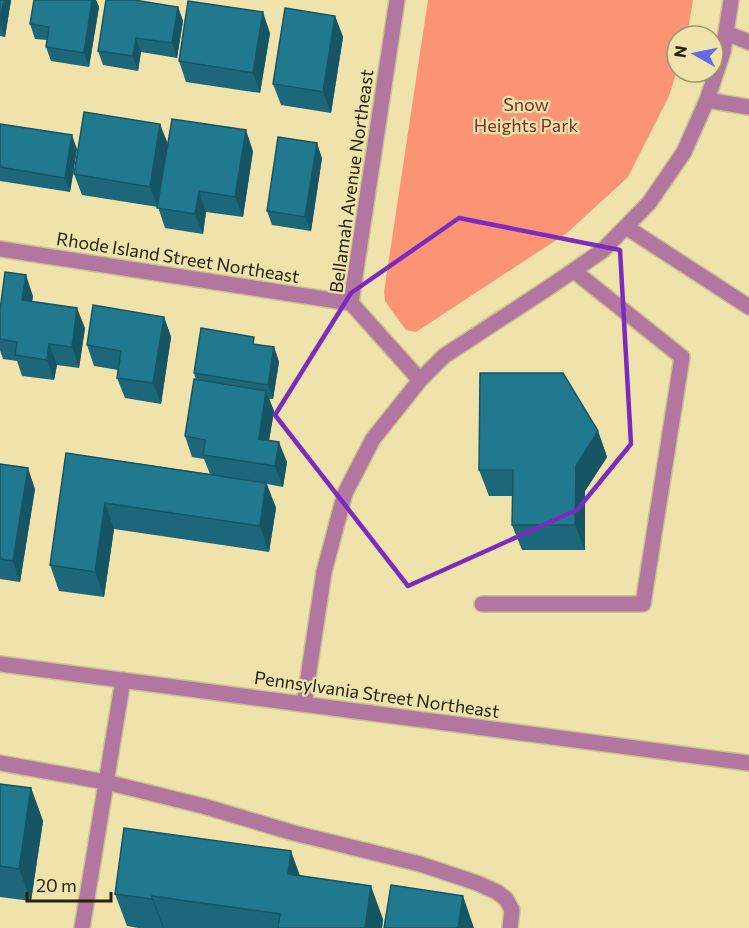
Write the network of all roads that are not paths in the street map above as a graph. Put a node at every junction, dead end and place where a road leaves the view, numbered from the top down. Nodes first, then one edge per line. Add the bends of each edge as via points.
1 (397, 0) edge
2 (731, 0) edge
3 (726, 33) junction
4 (749, 42) edge
5 (707, 100) junction
6 (749, 107) edge
7 (626, 227) junction
8 (0, 249) edge
9 (574, 271) junction
10 (351, 303) junction
11 (749, 307) edge
12 (420, 380) junction
13 (482, 604) dead end
14 (0, 664) edge
15 (123, 680) junction
16 (304, 704) junction
17 (0, 763) edge
18 (749, 763) edge
19 (106, 782) junction
20 (82, 928) edge
21 (510, 928) edge

1 - 10 street, Bellamah Avenue Northeast
2 - 3 street
3 - 4 street
3 - 5 street
5 - 6 street
5 - 7 street via 684,152 649,203
7 - 9 street
7 - 11 street
8 - 10 street, Rhode Island Street Northeast
9 - 12 street via 444,356
9 - 13 street via 682,357 643,604
10 - 12 street, Bellamah Avenue Northeast
12 - 16 street via 373,439 345,493 324,572
14 - 15 street, Pennsylvania Street Northeast
15 - 16 street, Pennsylvania Street Northeast
15 - 19 street
16 - 18 street, Pennsylvania Street Northeast
17 - 19 street
19 - 20 street
19 - 21 street via 420,864 477,883 506,899 512,910

